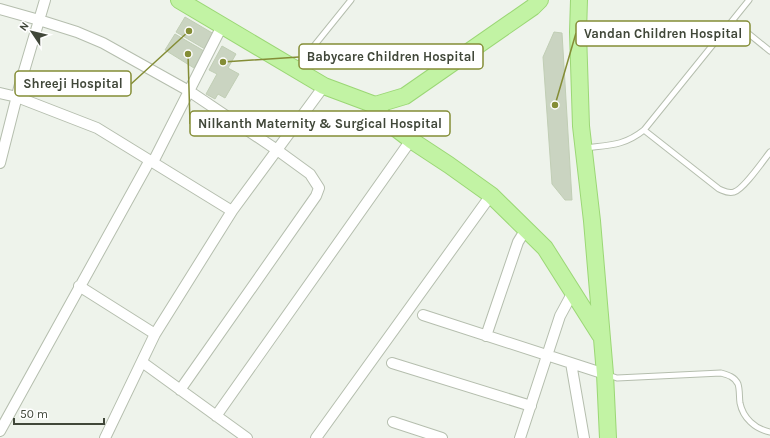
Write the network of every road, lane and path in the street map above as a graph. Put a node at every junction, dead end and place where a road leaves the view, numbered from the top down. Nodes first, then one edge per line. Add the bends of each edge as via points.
1 (45, 0) edge
2 (179, 0) edge
3 (351, 0) edge
4 (540, 0) edge
5 (579, 0) edge
6 (749, 0) edge
7 (0, 9) edge
8 (39, 20) junction
9 (733, 21) junction
10 (222, 26) junction
11 (770, 51) edge
12 (295, 69) junction
13 (324, 86) junction
14 (189, 91) junction
15 (0, 93) edge
16 (17, 97) junction
17 (375, 105) junction
18 (644, 130) junction
19 (410, 140) junction
20 (584, 148) junction
21 (277, 150) junction
22 (770, 152) edge
23 (151, 161) junction
24 (0, 163) edge
25 (491, 194) junction
26 (232, 211) junction
27 (526, 229) junction
28 (79, 286) junction
29 (573, 292) junction
30 (423, 315) dead end
31 (156, 334) junction
32 (486, 336) junction
33 (601, 337) junction
34 (547, 356) junction
35 (142, 362) junction
36 (392, 363) dead end
37 (571, 363) junction
38 (605, 374) junction
39 (180, 390) junction
40 (531, 406) junction
41 (216, 416) junction
42 (393, 422) dead end
43 (0, 431) edge
44 (770, 432) edge
45 (105, 438) edge
46 (247, 438) edge
47 (316, 438) edge
48 (442, 438) edge
49 (520, 438) edge
50 (584, 438) edge
51 (608, 438) edge

1 - 8 street
2 - 10 main road
3 - 12 lane
4 - 17 main road via 406,96
5 - 20 main road via 581,126
6 - 9 lane
7 - 8 street
8 - 14 street via 103,43
8 - 16 street
9 - 11 lane
9 - 18 lane
10 - 12 main road
10 - 14 street
12 - 13 main road
13 - 17 main road
13 - 21 street
14 - 21 street
14 - 23 street
15 - 16 street
16 - 23 street via 97,128
16 - 24 street
17 - 19 main road via 386,121
18 - 20 lane via 623,143
18 - 22 lane via 727,193 735,192 742,187
19 - 25 main road
19 - 41 street
20 - 33 main road
21 - 26 street
21 - 39 street via 310,174 319,188 316,196
23 - 26 street
23 - 28 street
25 - 27 main road
25 - 47 street
26 - 31 street
27 - 29 main road via 545,248
27 - 32 street via 518,242
28 - 31 street
28 - 43 street
29 - 33 main road
29 - 34 street via 564,307
30 - 32 street
31 - 35 street
32 - 34 street
33 - 38 main road
34 - 37 street
34 - 40 street
35 - 39 street
35 - 45 street
36 - 40 street
37 - 38 street
37 - 50 street
38 - 44 lane via 617,378 721,373 731,376 738,384 745,417
38 - 51 main road
39 - 41 street
40 - 49 street
41 - 46 street
42 - 48 street

